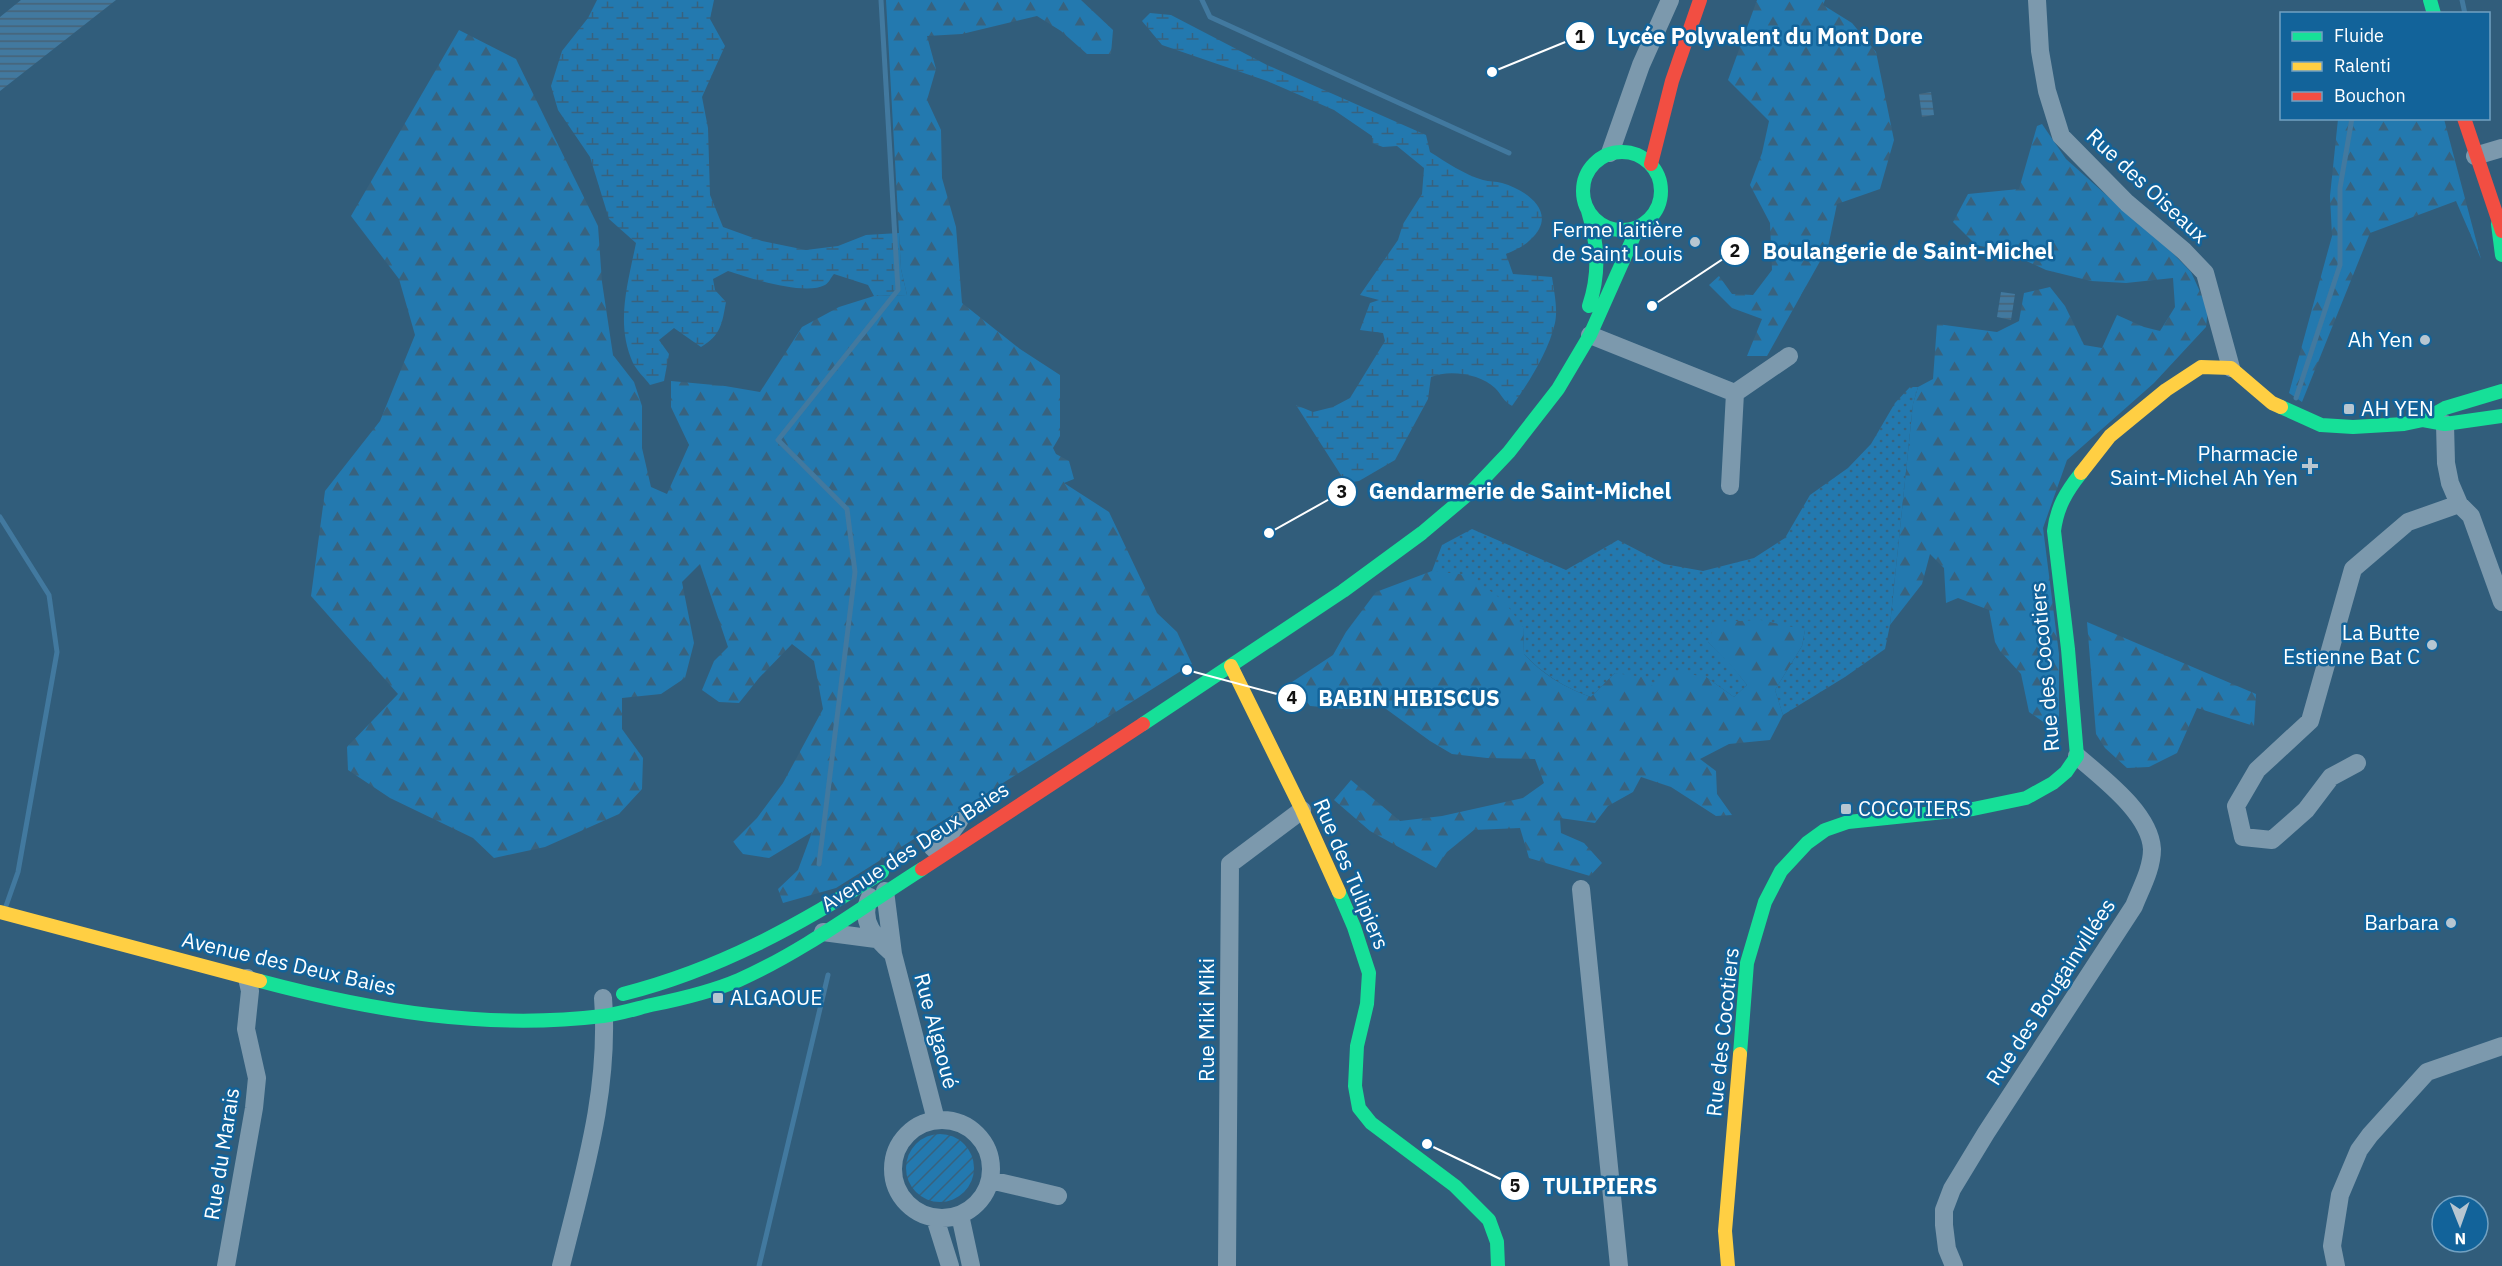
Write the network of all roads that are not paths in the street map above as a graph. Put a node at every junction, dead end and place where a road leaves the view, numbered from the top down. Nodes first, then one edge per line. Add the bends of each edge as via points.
1 (1670, 0) edge
2 (1698, 0) edge
3 (2037, 0) edge
4 (1655, 92) dead end
5 (2465, 120) edge
6 (1634, 138) dead end
7 (2502, 147) edge
8 (1616, 152) junction
9 (2475, 156) junction
10 (1651, 164) junction
11 (1588, 211) junction
12 (1638, 226) junction
13 (2500, 227) edge
14 (2502, 255) edge
15 (1590, 335) junction
16 (1789, 356) dead end
17 (2231, 368) junction
18 (1552, 371) dead end
19 (2502, 391) edge
20 (1735, 393) junction
21 (2502, 416) edge
22 (2423, 420) junction
23 (2445, 424) junction
24 (1730, 486) dead end
25 (2459, 504) junction
26 (1411, 524) dead end
27 (1368, 555) dead end
28 (2502, 602) edge
29 (1289, 610) dead end
30 (1229, 660) junction
31 (1161, 695) dead end
32 (2077, 756) junction
33 (2357, 763) dead end
34 (1302, 810) junction
35 (964, 818) joint
36 (920, 847) dead end
37 (891, 866) dead end
38 (1581, 889) dead end
39 (885, 891) junction
40 (867, 904) junction
41 (0, 912) edge
42 (823, 932) junction
43 (876, 939) junction
44 (893, 954) junction
45 (274, 970) dead end
46 (247, 978) junction
47 (600, 1004) junction
48 (472, 1005) dead end
49 (2502, 1046) edge
50 (936, 1120) junction
51 (990, 1180) junction
52 (1058, 1196) dead end
53 (960, 1215) junction
54 (935, 1218) junction
55 (226, 1266) edge
56 (561, 1266) edge
57 (950, 1266) edge
58 (970, 1266) edge
59 (1227, 1266) edge
60 (1498, 1266) edge
61 (1619, 1266) edge
62 (1728, 1266) edge
63 (1954, 1266) edge
64 (2336, 1266) edge

1 - 8 street via 1641,65
2 - 4 main road, Avenue des Deux Baies
2 - 10 main road, Avenue des Deux Baies via 1677,57
3 - 17 street, Rue des Oiseaux via 2047,91 2061,136 2127,203 2205,273
5 - 9 main road
6 - 8 main road
7 - 9 street
8 - 10 main road
8 - 11 main road via 1599,159 1585,177 1583,200
9 - 13 main road
10 - 12 main road, Avenue des Deux Baies via 1659,180 1660,199 1648,220
11 - 12 main road via 1604,226
11 - 18 main road via 1599,256 1593,296
12 - 15 main road, Avenue des Deux Baies
13 - 14 main road
15 - 20 street
15 - 30 main road, Avenue des Deux Baies via 1537,418 1473,490 1343,591
16 - 20 street
17 - 22 main road via 2272,403 2321,425 2353,428
17 - 32 main road, Rue des Cocotiers via 2201,367 2110,436 2068,489 2056,513 2054,531
19 - 22 main road via 2445,408
20 - 24 street
21 - 23 main road
22 - 23 main road
23 - 25 street via 2446,463
25 - 28 street via 2471,516
25 - 33 street via 2408,522 2353,569 2310,721 2257,770 2235,806 2243,837 2272,840 2306,810 2331,777
26 - 27 main road
29 - 30 main road, Avenue des Deux Baies
30 - 31 main road, Avenue des Deux Baies
30 - 34 main road, Rue des Tulipiers
30 - 39 main road, Avenue des Deux Baies
32 - 62 main road, Rue des Cocotiers via 2053,783 2026,798 1974,809 1848,822 1825,830 1781,871 1765,902 1747,963 1725,1231
32 - 63 street, Rue des Bougainvillées via 2125,799 2140,821 2152,849 2149,870 2134,906 1952,1189 1944,1210 1944,1225
34 - 59 street, Rue Miki Miki via 1230,864
34 - 60 main road, Rue des Tulipiers via 1354,927 1368,974 1367,1004 1357,1046 1355,1086 1359,1108 1371,1123 1455,1186 1489,1220 1497,1242
35 - 36 main road, Avenue des Deux Baies
35 - 40 street via 948,838 876,885
37 - 47 main road, Avenue des Deux Baies via 784,932 719,962
38 - 61 street
39 - 40 main road, Avenue des Deux Baies
39 - 44 street, Rue Algaoué
40 - 42 main road, Avenue des Deux Baies
40 - 43 street, Rue Algaoué via 866,919
41 - 46 main road, Avenue des Deux Baies
42 - 43 street
42 - 47 main road, Avenue des Deux Baies via 738,980 684,998
43 - 44 street, Rue Algaoué
44 - 50 street, Rue Algaoué
45 - 48 main road, Avenue des Deux Baies via 355,991 449,1006
46 - 47 main road, Avenue des Deux Baies via 327,999 459,1020 531,1021
46 - 55 street, Rue du Marais via 250,991 246,1029 256,1078 255,1108
47 - 56 street via 603,1071 598,1112
49 - 64 street via 2427,1072 2370,1135 2359,1150 2340,1195 2332,1246
50 - 51 street via 953,1121 980,1138 989,1158
50 - 54 street via 908,1133 898,1146 892,1172 897,1192 907,1205
51 - 52 street
51 - 53 street via 974,1207
53 - 54 street
53 - 58 street
54 - 57 street

